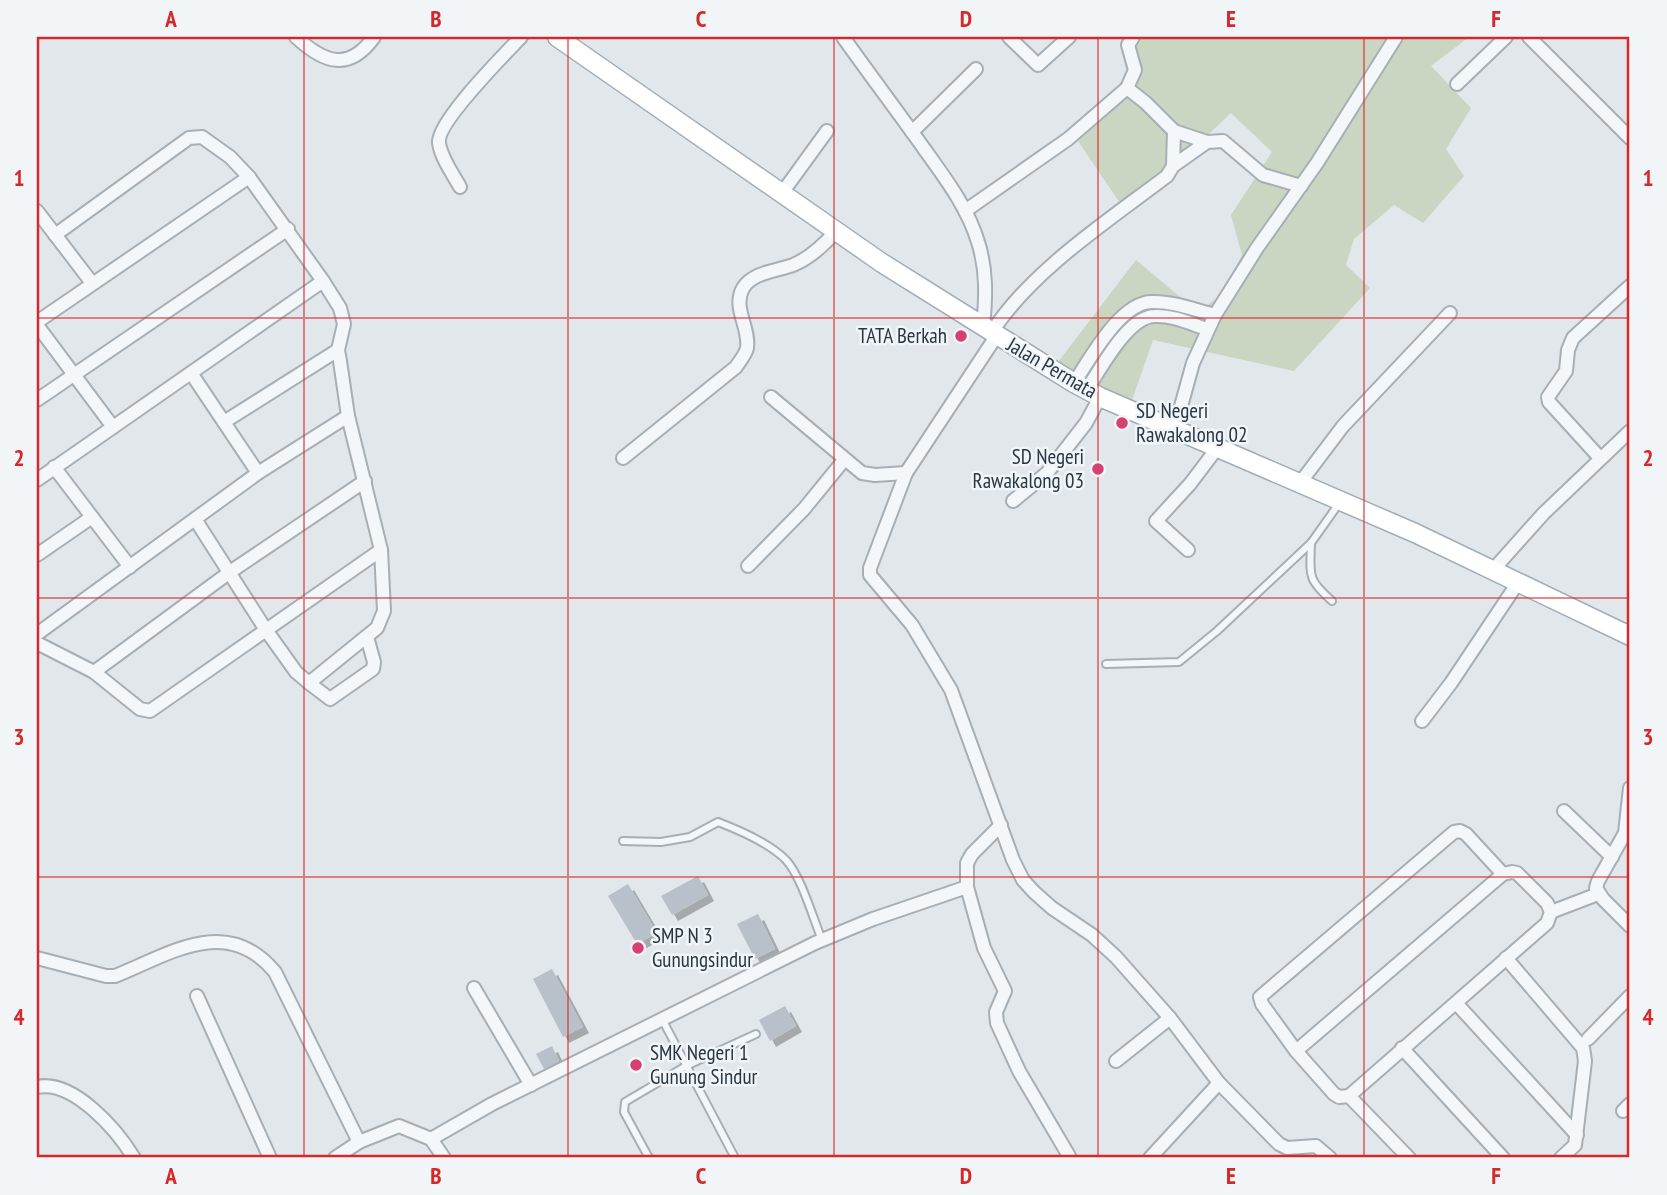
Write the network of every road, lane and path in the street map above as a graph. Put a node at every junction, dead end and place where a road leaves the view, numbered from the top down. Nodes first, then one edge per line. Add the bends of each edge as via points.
1 (296, 37) edge
2 (374, 37) edge
3 (521, 37) edge
4 (557, 37) edge
5 (843, 37) edge
6 (1009, 37) edge
7 (1069, 37) edge
8 (1396, 37) edge
9 (1506, 37) edge
10 (1529, 37) edge
11 (1130, 38) edge
12 (976, 69) dead end
13 (1457, 84) dead end
14 (1127, 88) junction
15 (827, 131) dead end
16 (1174, 131) junction
17 (912, 132) junction
18 (1630, 138) edge
19 (1207, 142) junction
20 (1173, 166) junction
21 (249, 177) junction
22 (1301, 186) junction
23 (460, 187) dead end
24 (782, 193) junction
25 (37, 211) edge
26 (965, 211) junction
27 (288, 229) junction
28 (835, 231) junction
29 (55, 235) junction
30 (323, 281) junction
31 (92, 283) junction
32 (1630, 286) edge
33 (1450, 313) dead end
34 (1215, 315) junction
35 (37, 324) edge
36 (1208, 330) junction
37 (991, 331) junction
38 (338, 350) junction
39 (74, 373) junction
40 (191, 373) junction
41 (1087, 389) junction
42 (771, 397) dead end
43 (37, 400) edge
44 (348, 416) junction
45 (224, 422) junction
46 (113, 426) junction
47 (1175, 428) junction
48 (1630, 431) edge
49 (1218, 447) junction
50 (623, 458) dead end
51 (1600, 458) junction
52 (844, 460) junction
53 (54, 467) junction
54 (258, 473) junction
55 (906, 473) junction
56 (37, 480) edge
57 (365, 481) junction
58 (1300, 483) junction
59 (1341, 500) junction
60 (1013, 501) dead end
61 (92, 517) junction
62 (195, 519) junction
63 (1311, 543) junction
64 (381, 550) junction
65 (1188, 550) dead end
66 (37, 555) edge
67 (748, 566) dead end
68 (130, 567) junction
69 (1493, 570) junction
70 (230, 572) junction
71 (1519, 581) junction
72 (1332, 601) dead end
73 (267, 630) junction
74 (37, 634) edge
75 (1630, 636) edge
76 (367, 637) junction
77 (37, 643) edge
78 (1105, 664) dead end
79 (94, 672) junction
80 (309, 683) junction
81 (1422, 722) dead end
82 (1630, 788) edge
83 (1564, 811) dead end
84 (1001, 825) junction
85 (623, 841) dead end
86 (1612, 857) junction
87 (1503, 874) junction
88 (967, 887) junction
89 (1598, 894) junction
90 (1551, 912) junction
91 (1630, 926) edge
92 (822, 940) junction
93 (37, 958) edge
94 (1506, 958) junction
95 (474, 988) dead end
96 (197, 996) dead end
97 (1630, 996) edge
98 (1456, 1003) junction
99 (1170, 1018) junction
100 (662, 1019) junction
101 (756, 1034) dead end
102 (1588, 1039) dead end
103 (1402, 1048) junction
104 (1296, 1051) junction
105 (1116, 1061) dead end
106 (686, 1066) junction
107 (1219, 1083) junction
108 (531, 1084) junction
109 (37, 1087) edge
110 (1349, 1096) junction
111 (1577, 1135) junction
112 (432, 1139) junction
113 (359, 1142) junction
114 (1069, 1156) dead end
115 (134, 1158) edge
116 (270, 1158) edge
117 (335, 1158) edge
118 (444, 1158) edge
119 (649, 1158) edge
120 (735, 1158) edge
121 (1150, 1158) edge
122 (1329, 1158) edge
123 (1409, 1158) edge
124 (1503, 1158) edge
125 (1561, 1158) edge

1 - 2 street via 326,59 342,60 355,56
3 - 23 street via 451,114 439,135
4 - 24 main road, Jalan Permata
5 - 17 street
6 - 7 street via 1038,65
8 - 22 street
9 - 13 street
10 - 18 street
11 - 14 street via 1135,70
12 - 17 street
14 - 16 street
14 - 26 street via 1068,139
15 - 24 street
16 - 19 street
16 - 20 street
17 - 26 street
19 - 20 street
19 - 22 street via 1223,141 1264,174
20 - 37 street via 1167,176 1040,276
21 - 27 street
21 - 29 street via 230,157 195,136
21 - 31 street
22 - 34 street
24 - 28 main road, Jalan Permata
25 - 29 street
26 - 37 street via 983,259
27 - 30 street
27 - 39 street
28 - 37 main road, Jalan Permata
28 - 50 street via 809,256 744,287 739,306 747,348 736,367
29 - 31 street
30 - 38 street via 344,324
30 - 40 street
31 - 35 street
32 - 51 street via 1573,338 1566,371 1548,397
33 - 58 street via 1343,426
34 - 36 street
34 - 41 street via 1165,303 1139,305 1112,328
35 - 39 street
36 - 41 street via 1162,316 1142,320 1122,337
36 - 47 street via 1193,363
37 - 41 main road, Jalan Permata
37 - 55 street
38 - 44 street
38 - 45 street
39 - 43 street
39 - 46 street
40 - 45 street
40 - 46 street
41 - 47 main road, Jalan Permata
41 - 60 street via 1086,423 1047,473
42 - 52 street
44 - 54 street
44 - 57 street
45 - 54 street
46 - 53 street
47 - 49 main road, Jalan Permata
48 - 51 street
49 - 58 main road, Jalan Permata
49 - 65 street via 1156,521
51 - 69 street
52 - 55 street via 862,473
52 - 67 street
53 - 56 street
53 - 61 street
54 - 62 street
55 - 84 street via 870,575 912,625 951,690
57 - 64 street
57 - 70 street
58 - 59 main road, Jalan Permata
59 - 63 lane
59 - 69 main road, Jalan Permata
61 - 66 street
61 - 68 street
62 - 68 street
62 - 70 street
63 - 72 lane via 1312,579
63 - 78 lane via 1179,662
64 - 73 street
64 - 76 street via 384,611
68 - 74 street
69 - 71 main road, Jalan Permata
70 - 73 street
70 - 79 street
71 - 75 main road, Jalan Permata
71 - 81 street
73 - 79 street via 150,712
73 - 80 street
76 - 80 street
76 - 80 street via 374,662 371,671 330,699
77 - 79 street
82 - 86 street via 1625,833
83 - 86 street
84 - 88 street via 967,863
84 - 99 street via 1023,880 1052,908 1103,944
85 - 92 lane via 690,837 718,822 755,838 786,860
86 - 89 street via 1598,881
87 - 90 street via 1517,873
87 - 104 street
87 - 104 street via 1466,834 1461,831 1447,836 1260,998
88 - 92 street
88 - 114 street via 984,948 1005,991 996,1023
89 - 90 street
89 - 91 street
90 - 94 street via 1546,923
92 - 100 street
93 - 113 street via 115,976 193,944 242,945 275,972
94 - 98 street
94 - 111 street via 1583,1048
95 - 108 street
96 - 116 street
97 - 102 street
98 - 103 street
98 - 111 street
99 - 105 street
99 - 107 street
100 - 106 lane
100 - 108 street
101 - 106 lane
103 - 110 street
103 - 124 street
104 - 110 street via 1334,1094
106 - 119 lane via 625,1102 624,1112
106 - 120 lane
107 - 121 street
107 - 122 street via 1279,1144 1316,1146
108 - 112 street
109 - 115 street via 69,1092 91,1107
110 - 123 street
111 - 125 street via 1575,1145
112 - 113 street via 399,1126
112 - 118 street
113 - 117 street

